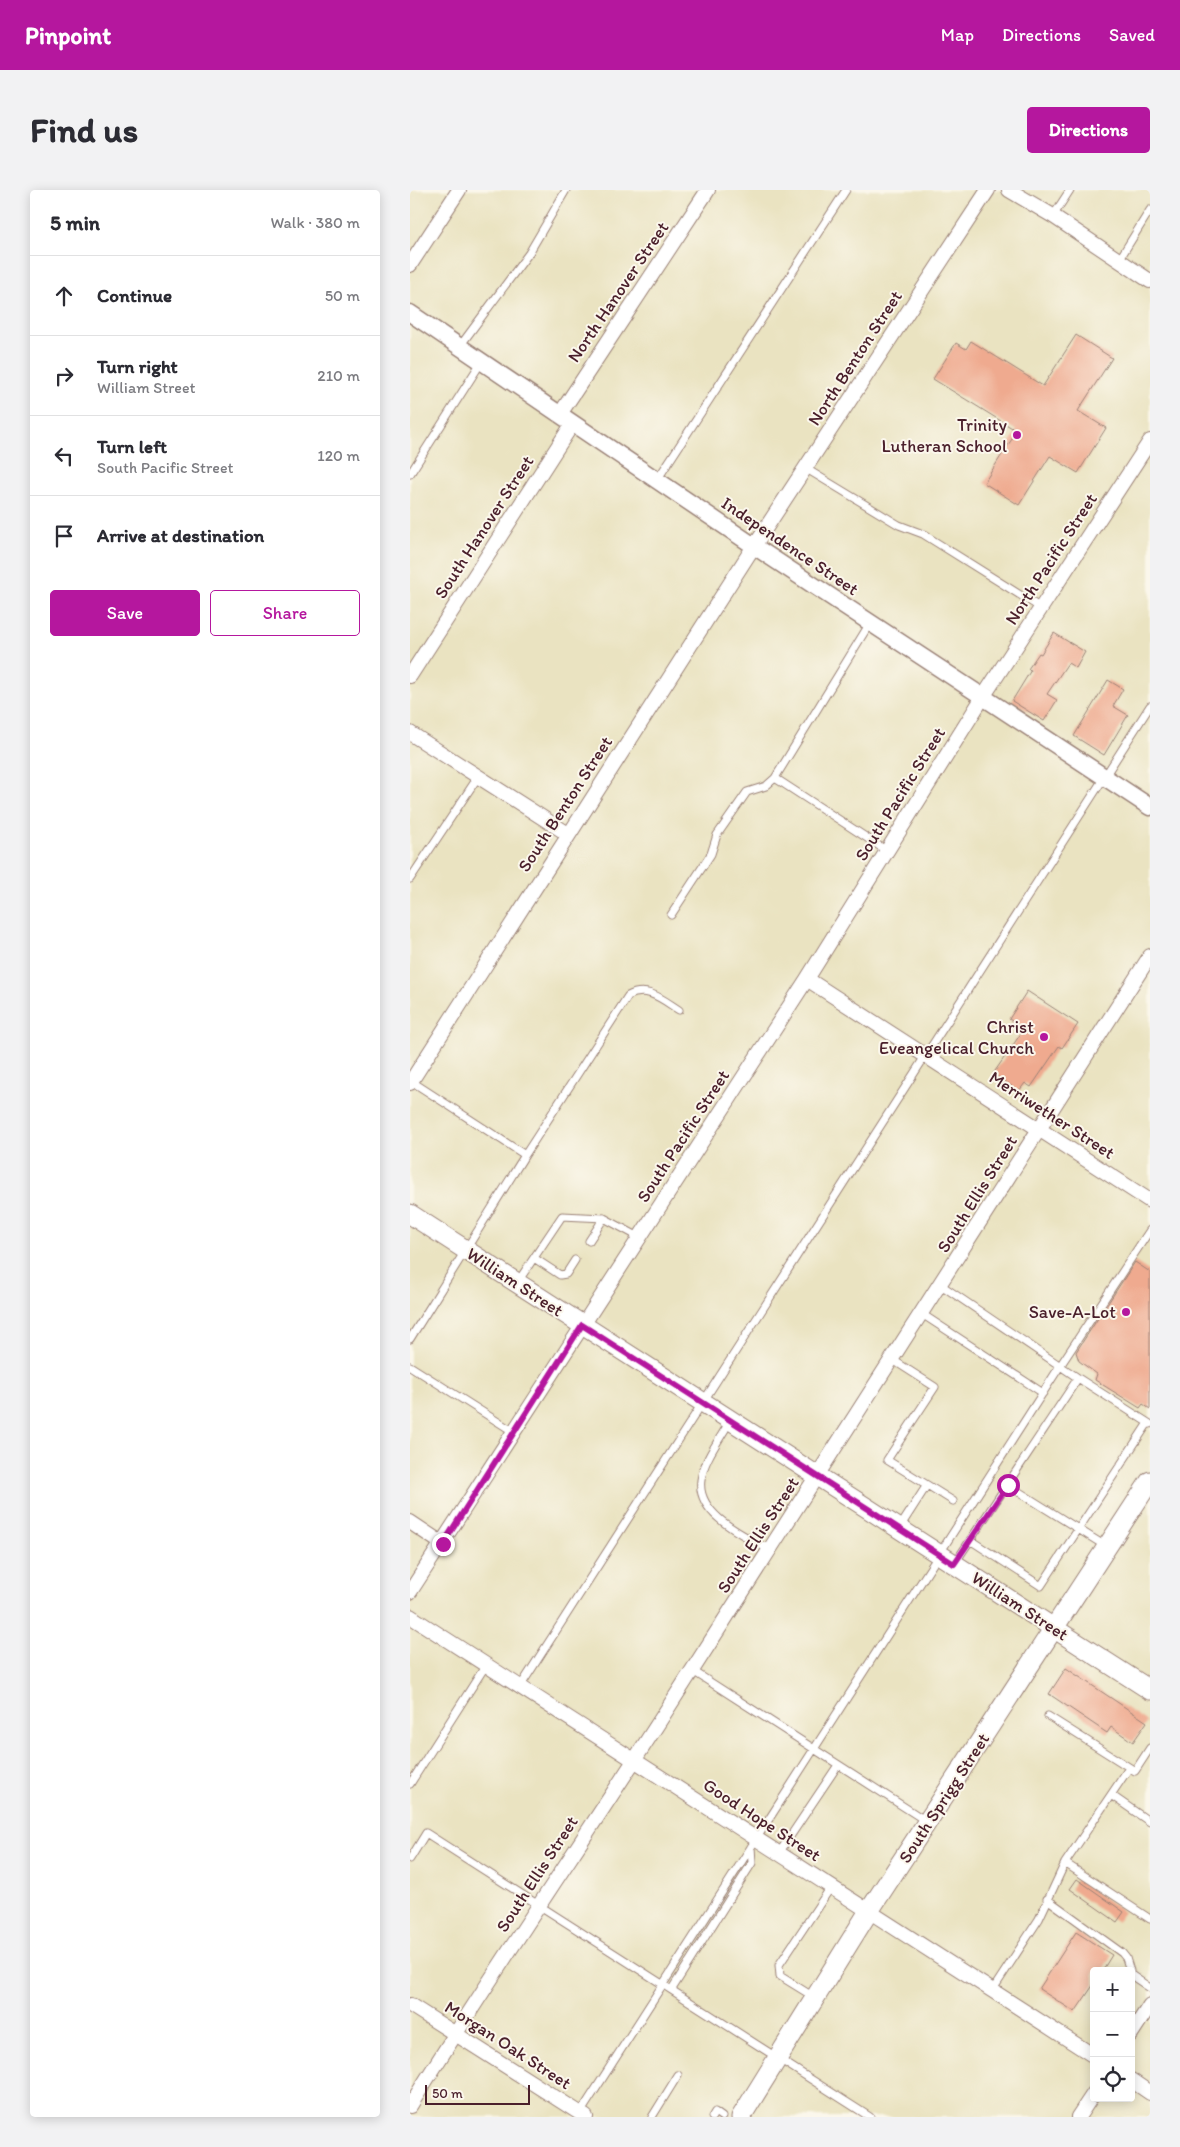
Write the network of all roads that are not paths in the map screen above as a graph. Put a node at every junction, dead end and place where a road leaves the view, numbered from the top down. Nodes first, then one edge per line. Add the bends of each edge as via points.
1 (460, 190) edge
2 (566, 190) edge
3 (708, 190) edge
4 (846, 190) edge
5 (988, 190) edge
6 (1009, 190) edge
7 (1069, 190) edge
8 (1150, 210) edge
9 (1053, 216) junction
10 (1119, 260) junction
11 (410, 265) edge
12 (1150, 281) edge
13 (410, 313) edge
14 (460, 346) junction
15 (482, 361) junction
16 (566, 418) junction
17 (1150, 441) edge
18 (805, 468) junction
19 (410, 474) edge
20 (657, 480) junction
21 (754, 546) junction
22 (1041, 608) junction
23 (871, 623) junction
24 (410, 676) edge
25 (983, 697) junction
26 (1150, 706) edge
27 (410, 733) edge
28 (478, 777) junction
29 (1104, 777) junction
30 (775, 778) junction
31 (1150, 807) edge
32 (568, 834) junction
33 (887, 851) junction
34 (410, 879) edge
35 (671, 916) dead end
36 (1150, 956) edge
37 (807, 979) junction
38 (679, 1010) dead end
39 (924, 1055) junction
40 (411, 1082) edge
41 (1040, 1130) junction
42 (526, 1155) junction
43 (1150, 1201) edge
44 (410, 1214) edge
45 (604, 1218) junction
46 (1150, 1230) edge
47 (639, 1237) junction
48 (588, 1241) dead end
49 (465, 1249) junction
50 (534, 1258) junction
51 (576, 1260) dead end
52 (517, 1283) junction
53 (941, 1285) junction
54 (922, 1314) junction
55 (582, 1325) junction
56 (410, 1340) edge
57 (893, 1360) junction
58 (410, 1366) edge
59 (1060, 1366) junction
60 (1078, 1378) junction
61 (1043, 1393) junction
62 (702, 1402) junction
63 (730, 1420) junction
64 (1149, 1423) edge
65 (514, 1432) junction
66 (818, 1477) junction
67 (1150, 1481) edge
68 (927, 1485) junction
69 (1008, 1485) junction
70 (953, 1501) dead end
71 (410, 1522) edge
72 (899, 1528) junction
73 (1078, 1529) junction
74 (970, 1540) junction
75 (443, 1544) junction
76 (1107, 1547) junction
77 (770, 1550) junction
78 (947, 1559) junction
79 (410, 1592) edge
80 (410, 1616) edge
81 (1054, 1628) junction
82 (486, 1665) junction
83 (693, 1671) junction
84 (520, 1687) junction
85 (1150, 1690) edge
86 (1048, 1716) dead end
87 (1150, 1748) edge
88 (814, 1750) junction
89 (634, 1761) junction
90 (838, 1765) junction
91 (1129, 1768) junction
92 (410, 1784) edge
93 (1111, 1795) junction
94 (928, 1822) junction
95 (1150, 1822) edge
96 (753, 1843) junction
97 (779, 1854) junction
98 (410, 1858) edge
99 (1066, 1863) junction
100 (831, 1887) junction
101 (1047, 1899) junction
102 (540, 1904) junction
103 (869, 1912) junction
104 (1150, 1919) edge
105 (1129, 1967) edge
106 (1135, 1978) edge
107 (662, 1983) junction
108 (1150, 1988) edge
109 (672, 1989) junction
110 (992, 1991) junction
111 (815, 1998) junction
112 (410, 2005) edge
113 (1150, 2005) edge
114 (1135, 2028) edge
115 (455, 2033) junction
116 (1090, 2053) edge
117 (778, 2058) junction
118 (678, 2076) dead end
119 (1135, 2083) edge
120 (1150, 2092) edge
121 (1090, 2099) edge
122 (410, 2106) edge
123 (581, 2116) edge
124 (652, 2117) edge
125 (712, 2117) edge
126 (722, 2117) edge
127 (741, 2117) edge
128 (870, 2117) edge
129 (1078, 2117) edge

1 - 11 street
2 - 14 lane via 529,253
3 - 16 street, North Hanover Street
4 - 20 lane
5 - 18 street, North Benton Street
6 - 9 street
7 - 9 lane
8 - 10 lane
9 - 10 street
10 - 12 street
13 - 14 street, Independence Street
14 - 15 street, Independence Street
15 - 16 street, Independence Street
15 - 19 lane
16 - 20 street, Independence Street
16 - 24 street, South Hanover Street
17 - 22 street, North Pacific Street
18 - 21 street, North Benton Street
18 - 22 lane via 899,526 923,534
20 - 21 street, Independence Street
21 - 23 street, Independence Street
21 - 32 street, South Benton Street
22 - 25 street, North Pacific Street
23 - 25 street, Independence Street
23 - 30 lane
25 - 29 street, Independence Street
25 - 33 street, South Pacific Street
26 - 29 lane
27 - 28 street
28 - 32 street
28 - 34 lane
29 - 31 street, Independence Street
29 - 39 lane
30 - 33 lane
30 - 35 lane via 766,786 747,792 717,835 711,854
32 - 40 street, South Benton Street
33 - 37 street, South Pacific Street
36 - 41 street, South Ellis Street
37 - 39 street, Merriwether Street
37 - 47 street, South Pacific Street
38 - 42 lane via 645,991 628,996
39 - 41 street, Merriwether Street
39 - 62 lane
40 - 42 lane
41 - 43 street, Merriwether Street
41 - 53 street, South Ellis Street
42 - 49 lane
44 - 49 main road, William Street
45 - 47 lane
45 - 48 lane
45 - 50 lane via 562,1216
46 - 59 lane
47 - 55 street, South Pacific Street
49 - 52 main road, William Street
49 - 56 lane
50 - 51 lane via 560,1274 566,1274
50 - 52 lane
52 - 55 main road, William Street
53 - 54 street, South Ellis Street
53 - 59 lane
54 - 57 street, South Ellis Street
54 - 61 lane
55 - 62 main road, William Street
55 - 65 street, South Pacific Street
57 - 66 street, South Ellis Street
57 - 68 lane via 935,1387 887,1460
58 - 65 lane
59 - 60 lane
59 - 61 lane
60 - 64 lane
60 - 69 lane
61 - 78 lane
62 - 63 main road, William Street
62 - 84 lane
63 - 66 main road, William Street
63 - 77 lane via 708,1459 700,1493 718,1518
64 - 73 lane
65 - 75 street, South Pacific Street
66 - 72 main road, William Street
66 - 77 street, South Ellis Street
67 - 76 main road, South Sprigg Street
68 - 70 lane
68 - 72 lane
69 - 73 lane
69 - 74 lane
71 - 75 street
72 - 78 main road, William Street
73 - 74 lane via 1041,1586
73 - 76 lane
74 - 78 lane
75 - 79 street, South Pacific Street
76 - 81 main road, South Sprigg Street
77 - 83 street, South Ellis Street
78 - 81 main road, William Street
78 - 88 lane
80 - 82 street, Good Hope Street
81 - 85 main road, William Street
81 - 94 main road, South Sprigg Street
82 - 84 street, Good Hope Street
82 - 92 lane
83 - 88 lane
83 - 89 street, South Ellis Street
84 - 89 street, Good Hope Street
86 - 91 lane
87 - 91 lane via 1135,1771
88 - 90 lane
88 - 96 lane
89 - 96 street, Good Hope Street
89 - 102 street, South Ellis Street
90 - 94 lane
90 - 97 lane
91 - 93 lane
93 - 95 lane
93 - 99 lane
94 - 103 main road, South Sprigg Street
96 - 97 street, Good Hope Street
96 - 107 lane
96 - 109 lane via 752,1863
97 - 100 street, Good Hope Street
98 - 102 lane via 426,1833
99 - 101 lane
99 - 104 lane
100 - 103 street, Good Hope Street
100 - 111 lane via 779,1965 780,1976
101 - 105 lane via 1122,1953
101 - 110 lane via 1038,1919
102 - 107 lane
102 - 115 street, South Ellis Street
103 - 110 street, Good Hope Street
103 - 111 main road, South Sprigg Street
106 - 108 lane
107 - 109 lane
107 - 123 lane
109 - 117 lane
110 - 116 street, Good Hope Street
111 - 117 main road, South Sprigg Street
112 - 115 street, Morgan Oak Street
113 - 114 street
115 - 122 street, South Ellis Street
115 - 123 street, Morgan Oak Street
117 - 127 main road, South Sprigg Street
117 - 128 lane
118 - 124 lane
119 - 120 street
121 - 129 street
125 - 126 lane via 715,2112

